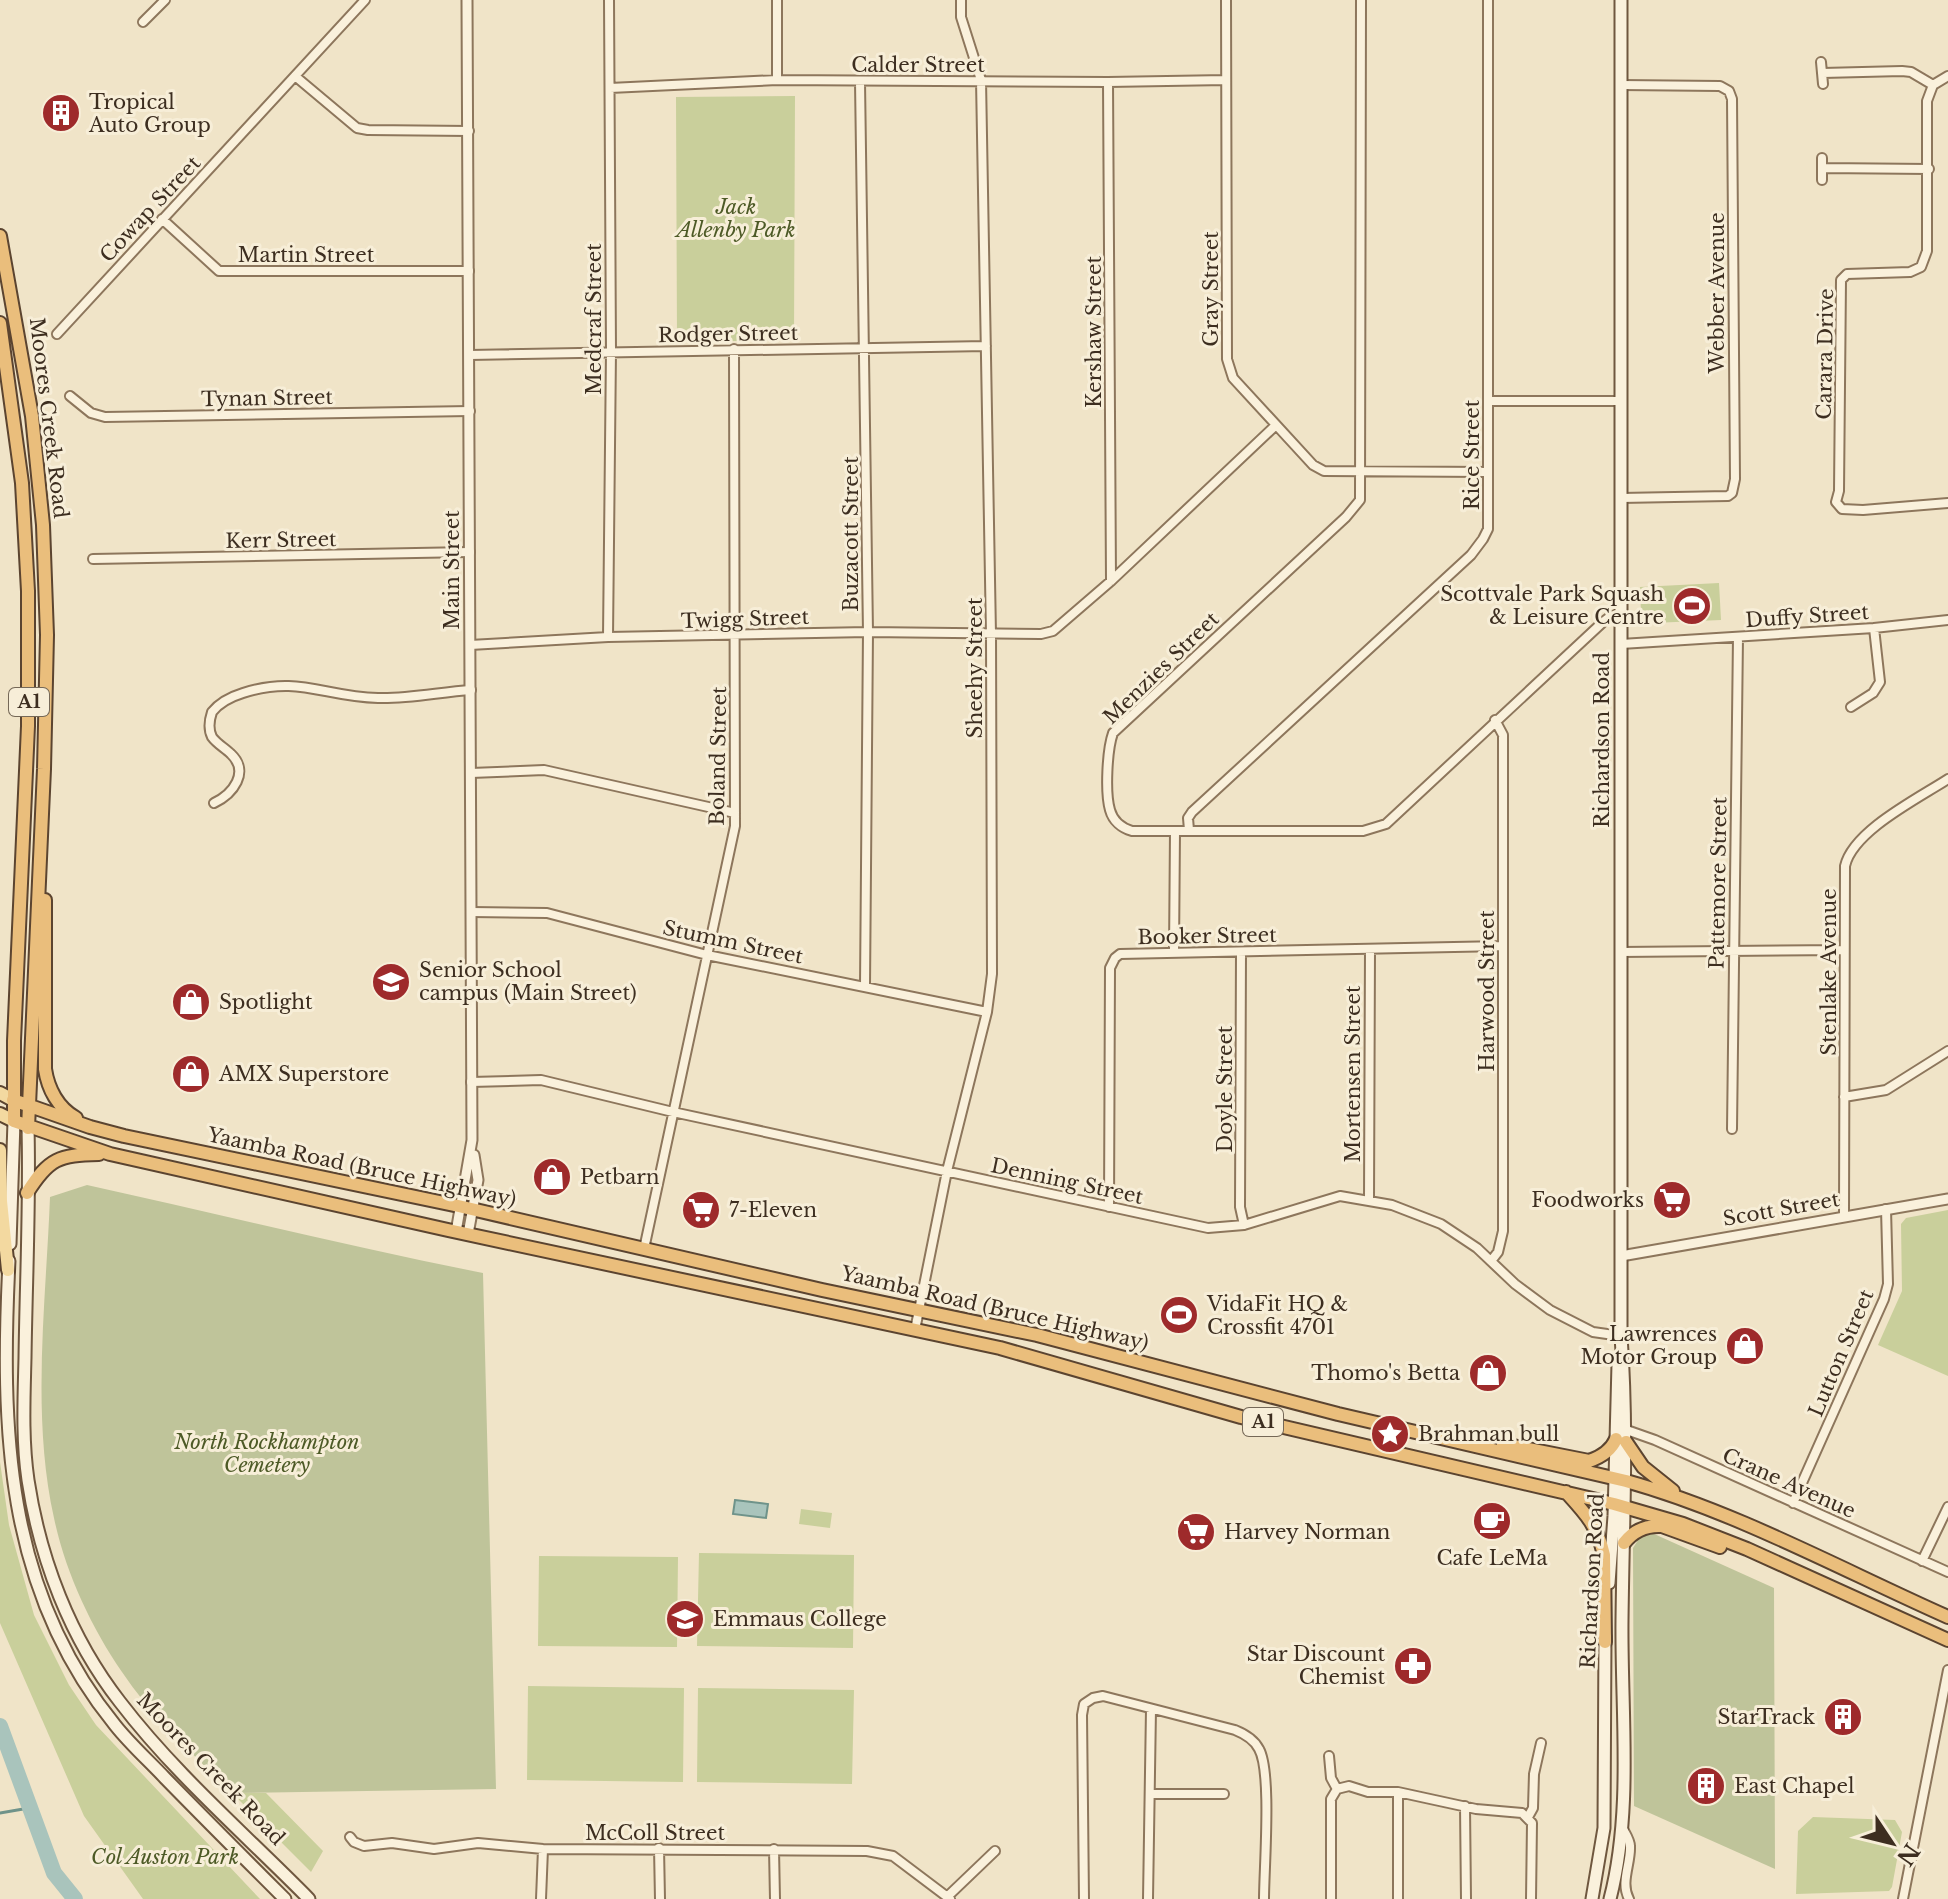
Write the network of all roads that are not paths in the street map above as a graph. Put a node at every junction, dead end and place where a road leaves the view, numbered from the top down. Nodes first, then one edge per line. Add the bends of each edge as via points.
1 (165, 0) edge
2 (365, 0) edge
3 (467, 0) edge
4 (609, 0) edge
5 (777, 0) edge
6 (961, 0) edge
7 (1226, 0) edge
8 (1361, 0) edge
9 (1488, 0) edge
10 (1621, 0) edge
11 (143, 22) dead end
12 (1821, 62) dead end
13 (1823, 73) junction
14 (295, 76) junction
15 (1948, 76) edge
16 (777, 80) junction
17 (981, 80) junction
18 (1226, 80) junction
19 (860, 82) junction
20 (1108, 82) junction
21 (1823, 84) dead end
22 (1621, 85) junction
23 (1933, 85) junction
24 (610, 88) junction
25 (469, 131) junction
26 (1929, 169) junction
27 (1822, 180) dead end
28 (162, 219) junction
29 (0, 236) edge
30 (469, 271) junction
31 (0, 323) edge
32 (57, 334) dead end
33 (986, 346) junction
34 (866, 348) junction
35 (734, 349) junction
36 (611, 351) junction
37 (470, 355) junction
38 (70, 396) dead end
39 (1489, 401) junction
40 (1620, 401) junction
41 (470, 411) junction
42 (1276, 425) junction
43 (1361, 472) junction
44 (1488, 472) junction
45 (1621, 498) junction
46 (1948, 503) edge
47 (470, 552) junction
48 (93, 559) dead end
49 (1111, 581) junction
50 (1621, 615) junction
51 (1948, 620) edge
52 (1874, 628) junction
53 (868, 632) junction
54 (991, 634) junction
55 (735, 635) junction
56 (608, 637) junction
57 (1738, 637) junction
58 (1621, 644) junction
59 (470, 645) junction
60 (471, 690) junction
61 (1851, 707) dead end
62 (1495, 720) junction
63 (471, 773) junction
64 (1948, 779) edge
65 (43, 797) junction
66 (214, 803) dead end
67 (735, 813) junction
68 (1189, 830) junction
69 (1175, 831) junction
70 (471, 912) junction
71 (1503, 946) junction
72 (1370, 949) junction
73 (1733, 950) junction
74 (1844, 950) junction
75 (1174, 952) junction
76 (1241, 952) junction
77 (1620, 952) junction
78 (707, 955) junction
79 (865, 986) junction
80 (987, 1012) junction
81 (14, 1041) junction
82 (1948, 1051) edge
83 (1, 1054) edge
84 (471, 1082) junction
85 (0, 1093) edge
86 (1844, 1097) junction
87 (13, 1100) junction
88 (28, 1106) junction
89 (673, 1112) junction
90 (0, 1114) edge
91 (14, 1121) junction
92 (90, 1127) junction
93 (28, 1128) junction
94 (1732, 1129) dead end
95 (0, 1150) edge
96 (110, 1154) junction
97 (947, 1171) junction
98 (27, 1193) junction
99 (1948, 1199) edge
100 (1369, 1200) junction
101 (1109, 1207) junction
102 (467, 1208) junction
103 (1886, 1209) junction
104 (1844, 1216) junction
105 (1244, 1225) junction
106 (462, 1233) junction
107 (644, 1249) junction
108 (1621, 1256) junction
109 (1491, 1261) junction
110 (8, 1270) junction
111 (918, 1309) junction
112 (915, 1330) junction
113 (1621, 1336) junction
114 (1621, 1434) junction
115 (1489, 1448) junction
116 (1620, 1480) junction
117 (1566, 1492) junction
118 (1688, 1501) junction
119 (1793, 1503) junction
120 (1620, 1505) junction
121 (1948, 1507) edge
122 (1624, 1543) junction
123 (1747, 1549) junction
124 (1922, 1561) junction
125 (1948, 1572) edge
126 (1948, 1617) edge
127 (1948, 1640) edge
128 (1605, 1642) junction
129 (1948, 1670) edge
130 (1151, 1709) junction
131 (1541, 1743) dead end
132 (1329, 1756) dead end
133 (1337, 1789) junction
134 (1398, 1792) junction
135 (1152, 1794) junction
136 (1224, 1794) dead end
137 (1465, 1806) junction
138 (1528, 1817) junction
139 (1621, 1824) junction
140 (350, 1837) dead end
141 (659, 1848) junction
142 (543, 1849) junction
143 (774, 1849) junction
144 (995, 1851) dead end
145 (949, 1898) edge
146 (285, 1899) edge
147 (309, 1899) edge
148 (541, 1899) edge
149 (660, 1899) edge
150 (775, 1899) edge
151 (1084, 1899) edge
152 (1148, 1899) edge
153 (1264, 1899) edge
154 (1331, 1899) edge
155 (1398, 1899) edge
156 (1466, 1899) edge
157 (1531, 1899) edge
158 (1592, 1899) edge
159 (1610, 1899) edge
160 (1629, 1899) edge
161 (1903, 1899) edge

1 - 11 street
2 - 14 street, Cowap Street
3 - 25 street, Main Street
4 - 24 street, Medcraf Street
5 - 16 street
6 - 17 street, Sheehy Street via 961,17
7 - 18 street, Gray Street
8 - 43 street, Menzies Street
9 - 39 street, Rice Street
10 - 22 main road, Richardson Road
12 - 13 street
13 - 21 street
13 - 23 street via 1902,71
14 - 25 street via 357,128
14 - 28 street, Cowap Street
15 - 23 street
16 - 19 street, Calder Street
16 - 24 street, Calder Street
17 - 19 street, Calder Street
17 - 20 street, Calder Street
17 - 33 street, Sheehy Street
18 - 20 street, Calder Street
18 - 42 street, Gray Street via 1227,359 1233,378
19 - 34 street, Buzacott Street
20 - 49 street, Kershaw Street
22 - 40 main road, Richardson Road
22 - 45 street, Webber Avenue via 1720,86 1732,99 1735,479 1728,496
23 - 26 street, Carara Drive via 1927,101
24 - 36 street, Medcraf Street
25 - 30 street, Main Street
26 - 27 street via 1822,163
26 - 46 street, Carara Drive via 1927,251 1921,267 1847,274 1841,280 1836,502 1842,509 1863,510
28 - 30 street, Martin Street via 219,271
28 - 32 street, Cowap Street
29 - 65 highway, Moores Creek Road / A1 via 32,416 43,525
30 - 37 street, Main Street
31 - 81 highway, Moores Creek Road / A1 via 22,483 28,591 28,726
33 - 34 street, Rodger Street
33 - 54 street, Sheehy Street
34 - 35 street, Rodger Street
34 - 53 street, Buzacott Street
35 - 36 street, Rodger Street
35 - 55 street, Boland Street
36 - 37 street, Rodger Street
36 - 56 street, Medcraf Street
37 - 41 street, Main Street
38 - 41 street, Tynan Street via 105,417
39 - 40 street
39 - 44 street, Rice Street
40 - 45 main road, Richardson Road
41 - 47 street, Main Street
42 - 43 street, Gray Street via 1319,469
42 - 49 street, Twigg Street
43 - 44 street, Gray Street
43 - 69 street, Menzies Street via 1362,492 1355,508 1113,733 1109,808 1118,824 1132,831
44 - 68 street, Rice Street via 1488,529 1478,548 1192,812
45 - 50 main road, Richardson Road
47 - 48 street, Kerr Street
47 - 59 street, Main Street
49 - 54 street, Twigg Street via 1053,631
50 - 58 main road, Richardson Road
50 - 62 street, Menzies Street via 1603,622
51 - 52 street, Duffy Street
52 - 57 street, Duffy Street
52 - 61 street via 1880,682
53 - 54 street, Twigg Street
53 - 55 street, Twigg Street
53 - 79 street, Buzacott Street
54 - 80 street, Sheehy Street via 992,974
55 - 56 street, Twigg Street
55 - 67 street, Boland Street
56 - 59 street, Twigg Street
57 - 58 street, Duffy Street
57 - 73 street, Pattemore Street
58 - 77 main road, Richardson Road
59 - 60 street, Main Street
60 - 63 street, Main Street
60 - 66 street via 385,699 285,685 232,697 212,712 209,727 235,757 239,775 228,796
62 - 68 street, Menzies Street via 1376,829
62 - 71 street, Harwood Street via 1503,735
63 - 67 street via 544,770
63 - 70 street, Main Street
64 - 74 street, Stenlake Avenue via 1866,834 1848,854
65 - 88 highway, Moores Creek Road / A1
65 - 92 highway, A1 via 45,1069 60,1105
67 - 78 street, Boland Street
68 - 69 street, Menzies Street
69 - 75 street
70 - 78 street, Stumm Street via 547,913
70 - 84 street, Main Street
71 - 72 street, Booker Street
71 - 109 street, Harwood Street via 1503,1231
72 - 76 street, Booker Street
72 - 100 street, Mortensen Street
73 - 74 street
73 - 77 street
73 - 94 street, Pattemore Street
74 - 86 street, Stenlake Avenue
75 - 76 street, Booker Street
75 - 101 street, Booker Street via 1120,954 1110,968
76 - 105 street, Doyle Street
77 - 108 main road, Richardson Road
78 - 79 street, Stumm Street
78 - 89 street, Boland Street
79 - 80 street, Stumm Street
80 - 97 street, Sheehy Street
81 - 83 highway
81 - 87 highway, Moores Creek Road / A1
82 - 86 street via 1886,1090
84 - 89 street, Denning Street via 541,1080
84 - 102 street, Main Street
85 - 87 main road
86 - 104 street, Stenlake Avenue
87 - 88 highway, Yaamba Road (Bruce Highway) / A1
87 - 91 highway, Moores Creek Road / A1
88 - 92 highway, Yaamba Road (Bruce Highway) / A1
88 - 93 highway, Moores Creek Road / A1
89 - 97 street, Denning Street
89 - 107 street, Boland Street
90 - 91 main road
91 - 93 highway, Yaamba Road (Bruce Highway) / A1
91 - 110 main road, Moores Creek Road
92 - 102 highway, Yaamba Road (Bruce Highway) / A1
93 - 96 highway, Yaamba Road (Bruce Highway) / A1
93 - 98 main road, Moores Creek Road
95 - 110 main road
96 - 98 highway via 54,1161
96 - 106 highway, Yaamba Road (Bruce Highway) / A1
97 - 101 street, Denning Street
97 - 111 street, Sheehy Street
98 - 147 main road, Moores Creek Road via 23,1425 28,1478 49,1569 86,1651 118,1700
99 - 103 street, Scott Street
100 - 105 street, Denning Street via 1340,1196
100 - 109 street, Denning Street via 1441,1224
101 - 105 street, Denning Street via 1208,1228
102 - 106 street, Main Street
102 - 107 highway, Yaamba Road (Bruce Highway) / A1
103 - 104 street, Scott Street
103 - 119 street, Lutton Street via 1884,1299
104 - 108 street, Scott Street
106 - 112 highway, Yaamba Road (Bruce Highway) / A1
107 - 111 highway, Yaamba Road (Bruce Highway) / A1
108 - 113 main road, Richardson Road
109 - 113 street, Denning Street via 1550,1310 1593,1332
110 - 146 main road, Moores Creek Road via 9,1449 18,1520 45,1607 80,1675 115,1725
111 - 112 street, Sheehy Street
111 - 115 highway, Yaamba Road (Bruce Highway) / A1
112 - 117 highway, Yaamba Road (Bruce Highway) / A1 via 1000,1348 1347,1443
113 - 114 main road, Richardson Road via 1615,1388
114 - 115 highway via 1609,1451 1589,1461 1516,1446
114 - 116 main road, Richardson Road
114 - 118 highway via 1643,1467
114 - 119 street, Crane Avenue
115 - 116 highway, Yaamba Road (Bruce Highway) / A1
116 - 118 highway, Yaamba Road (Bruce Highway) / A1
116 - 120 main road, Richardson Road
117 - 120 highway, Yaamba Road (Bruce Highway) / A1
117 - 128 highway via 1593,1523 1601,1542
118 - 126 highway, Yaamba Road (Bruce Highway) / A1
119 - 124 street, Crane Avenue
120 - 122 main road, Richardson Road
120 - 123 highway, Yaamba Road (Bruce Highway) / A1
120 - 128 main road, Richardson Road
121 - 124 street
122 - 123 highway via 1632,1534 1662,1526 1720,1547
122 - 139 main road, Richardson Road
123 - 127 highway, Yaamba Road (Bruce Highway) / A1
124 - 125 street, Crane Avenue
128 - 158 main road, Richardson Road via 1604,1828
129 - 161 street
130 - 135 street
130 - 151 street via 1103,1696 1084,1704
130 - 153 street via 1235,1730 1260,1750 1266,1807
131 - 138 street
132 - 133 street
133 - 134 street
133 - 154 street via 1331,1799
134 - 137 street
134 - 155 street
135 - 136 street
135 - 152 street
137 - 138 street
137 - 156 street
138 - 157 street
139 - 159 main road, Richardson Road
139 - 160 street via 1631,1844 1625,1881
140 - 142 street, McColl Street via 364,1846 392,1843 437,1852 478,1843
141 - 142 street, McColl Street
141 - 143 street, McColl Street
141 - 149 street
142 - 148 street
143 - 145 street, McColl Street via 893,1856
143 - 150 street
144 - 145 street

